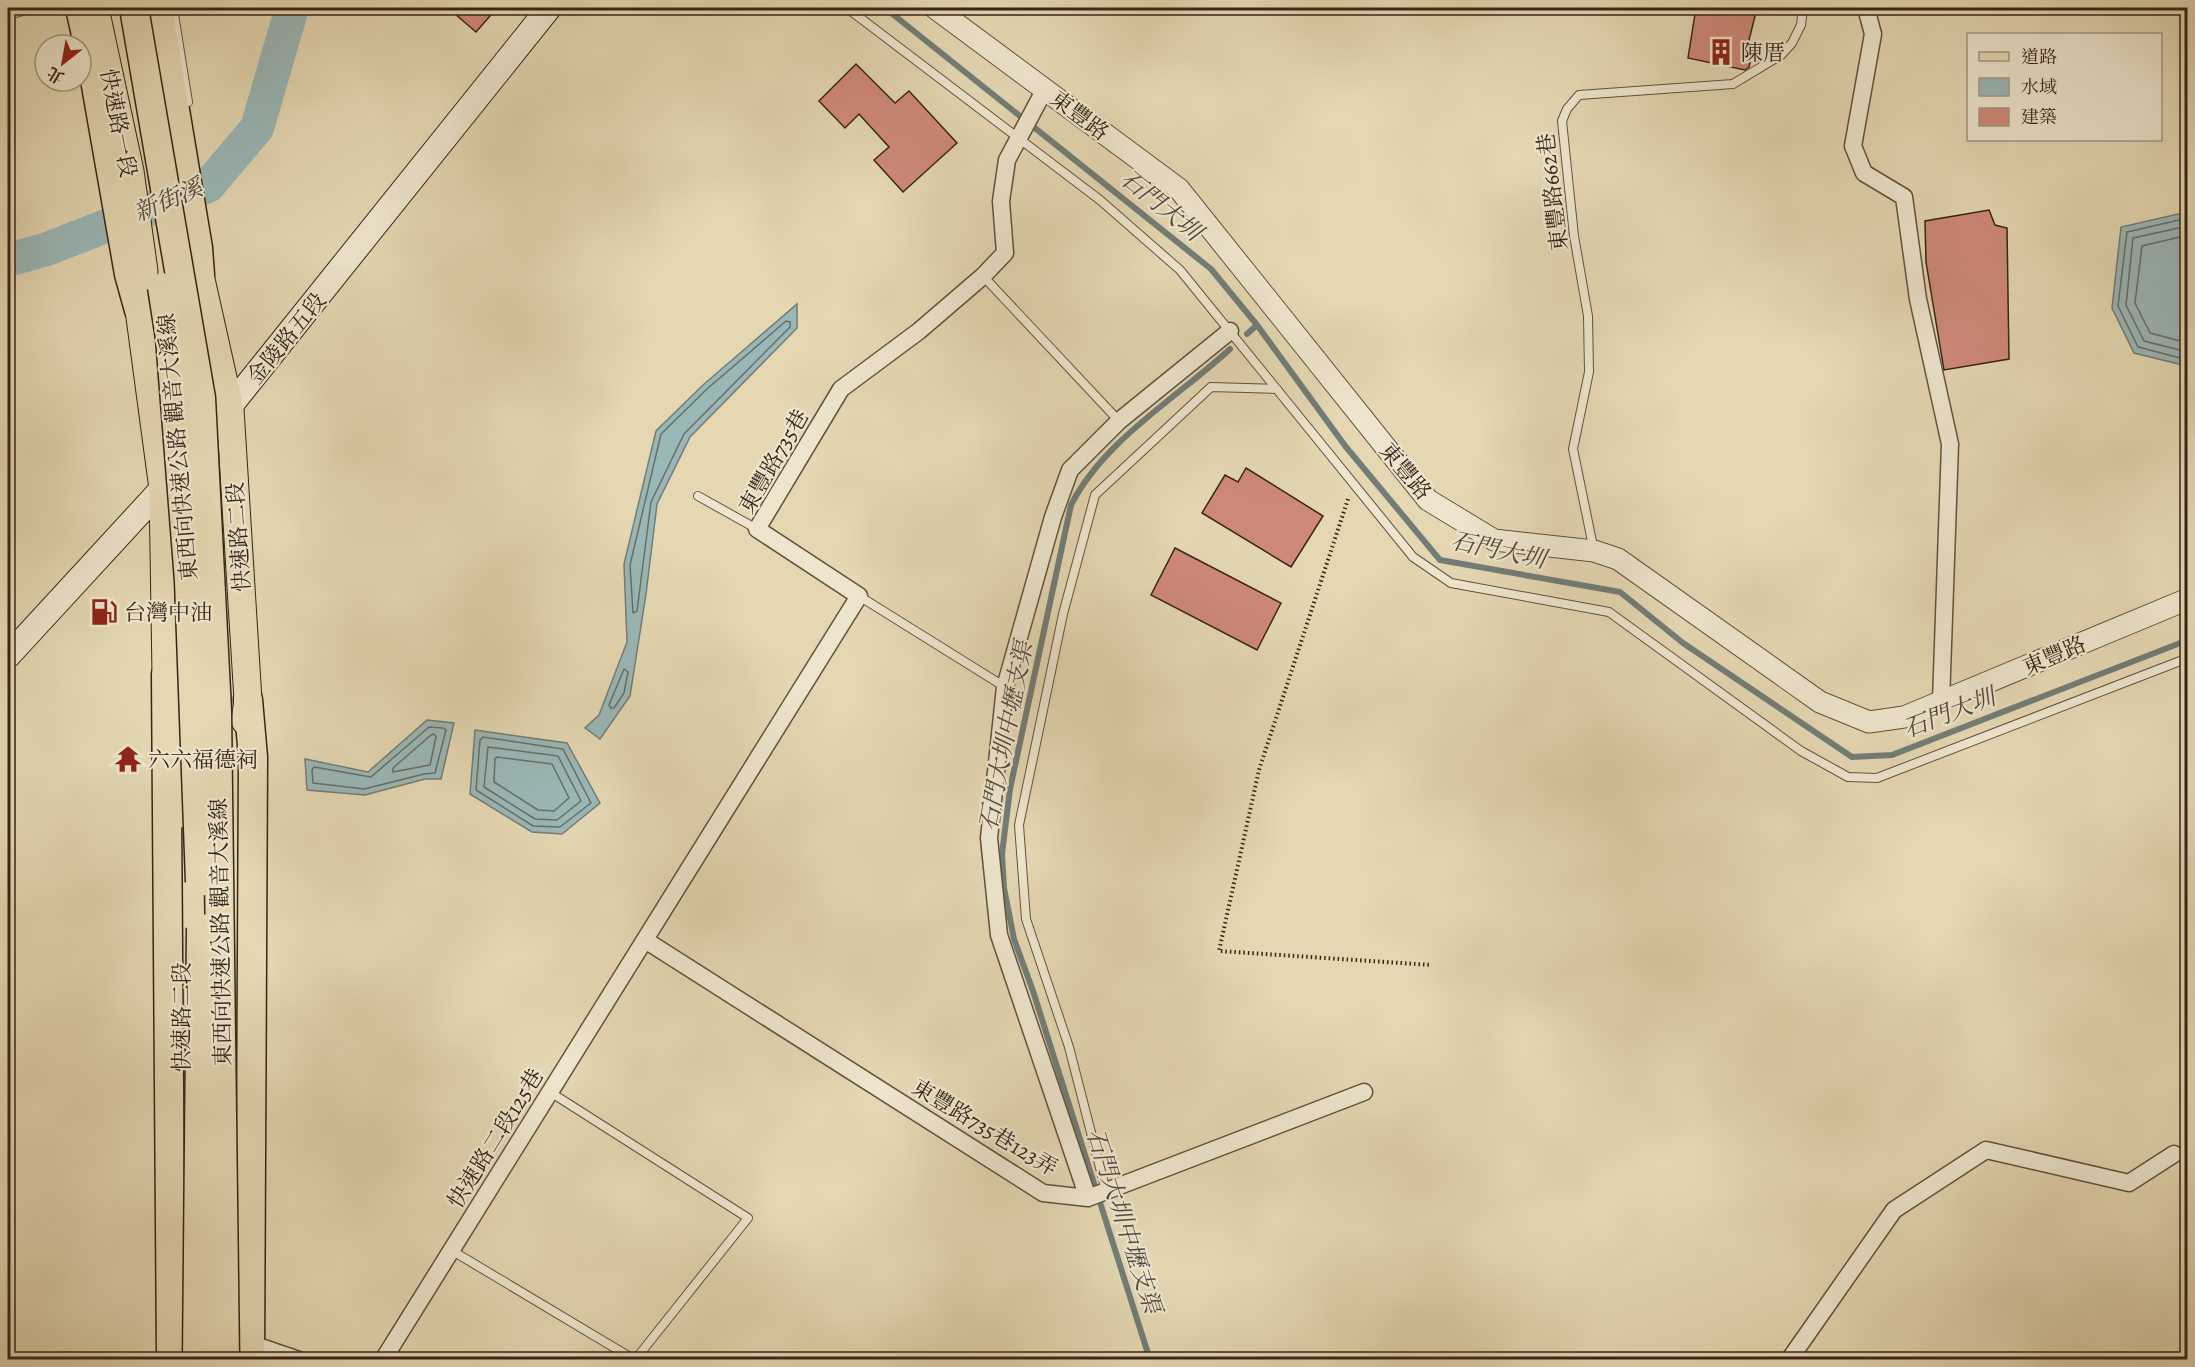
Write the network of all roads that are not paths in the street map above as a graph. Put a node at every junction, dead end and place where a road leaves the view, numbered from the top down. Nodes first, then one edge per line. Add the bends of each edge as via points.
1 (34, 8) edge
2 (80, 8) edge
3 (95, 8) edge
4 (114, 8) edge
5 (134, 8) edge
6 (148, 8) edge
7 (549, 8) edge
8 (847, 8) edge
9 (935, 8) edge
10 (1803, 8) edge
11 (1866, 8) edge
12 (8, 15) edge
13 (165, 16) edge
14 (1045, 89) junction
15 (189, 110) dead end
16 (1021, 133) junction
17 (181, 178) junction
18 (125, 202) junction
19 (198, 258) joint
20 (983, 276) junction
21 (139, 310) joint
22 (1230, 331) junction
23 (1276, 389) junction
24 (230, 409) junction
25 (1119, 421) junction
26 (162, 489) junction
27 (698, 496) dead end
28 (757, 529) junction
29 (1594, 551) junction
30 (859, 596) junction
31 (2187, 599) edge
32 (8, 656) edge
33 (2187, 658) edge
34 (166, 675) junction
35 (1005, 687) junction
36 (248, 700) junction
37 (1941, 702) junction
38 (157, 738) dead end
39 (158, 913) dead end
40 (645, 940) junction
41 (261, 1071) dead end
42 (550, 1092) junction
43 (1364, 1092) dead end
44 (2174, 1154) dead end
45 (1106, 1191) junction
46 (1088, 1197) junction
47 (451, 1250) junction
48 (255, 1352) edge
49 (161, 1359) edge
50 (171, 1359) edge
51 (182, 1359) edge
52 (198, 1359) edge
53 (225, 1359) edge
54 (299, 1359) edge
55 (383, 1359) edge
56 (635, 1359) edge
57 (1788, 1359) edge

1 - 12 lane
2 - 18 highway
3 - 18 main road, 快速路一段 via 130,171
4 - 52 highway, 東西向快速公路 觀音大溪線, bridge via 134,95 170,338 189,581 201,896
5 - 53 highway, 東西向快速公路 觀音大溪線, bridge via 201,398 217,710
6 - 17 main road, 快速路一段
7 - 24 main road, 金陵路五段
8 - 16 lane
9 - 14 street, 東豐路
10 - 29 lane, 東豐路662巷 via 1801,25 1781,55 1733,84 1579,95 1562,121 1574,236 1588,316 1589,372 1573,449
11 - 37 street via 1873,34 1853,146 1864,173 1904,197 1918,299 1950,444
13 - 15 lane
13 - 17 highway
14 - 16 street, 東豐路735巷
14 - 29 street, 東豐路 via 1179,189 1428,500 1494,540
16 - 20 street, 東豐路735巷 via 1007,160 1001,201 1005,253
16 - 22 lane via 1180,270
17 - 19 highway
18 - 21 highway
19 - 24 main road
20 - 25 lane
20 - 28 street, 東豐路735巷 via 919,331 841,389
21 - 26 main road
22 - 23 lane
22 - 25 street
23 - 33 lane via 1413,557 1451,583 1609,612 1801,752 1848,777 1877,778
23 - 45 lane via 1211,387 1095,495 1060,625 1019,825 1026,918 1070,1047
24 - 26 main road, 金陵路五段
24 - 36 main road, 快速路二段
25 - 35 street via 1070,470 1053,516
26 - 32 main road, 金陵路五段
26 - 34 main road, 快速路二段
27 - 28 lane
28 - 30 street, 東豐路735巷
29 - 37 street, 東豐路 via 1618,559 1820,702 1869,722 1904,717
30 - 35 lane
30 - 40 street
31 - 37 street, 東豐路
34 - 38 lane, 快速路二段
34 - 50 highway
34 - 51 main road, 快速路二段 via 181,755
35 - 46 street via 989,838 999,935
36 - 41 lane, 快速路二段 via 261,772
36 - 48 highway via 253,757
36 - 48 main road, 快速路二段 via 240,745 240,826
39 - 49 lane, 快速路二段 via 164,1290
40 - 42 street, 快速路二段125巷
40 - 46 street, 東豐路735巷123弄 via 1042,1193
42 - 47 street, 快速路二段125巷
42 - 56 lane via 748,1218
43 - 45 street, 東豐路735巷123弄
44 - 57 street via 2129,1183 1986,1150 1894,1210
45 - 46 street, 東豐路735巷123弄
47 - 55 street, 快速路二段125巷
47 - 56 lane
48 - 54 street

